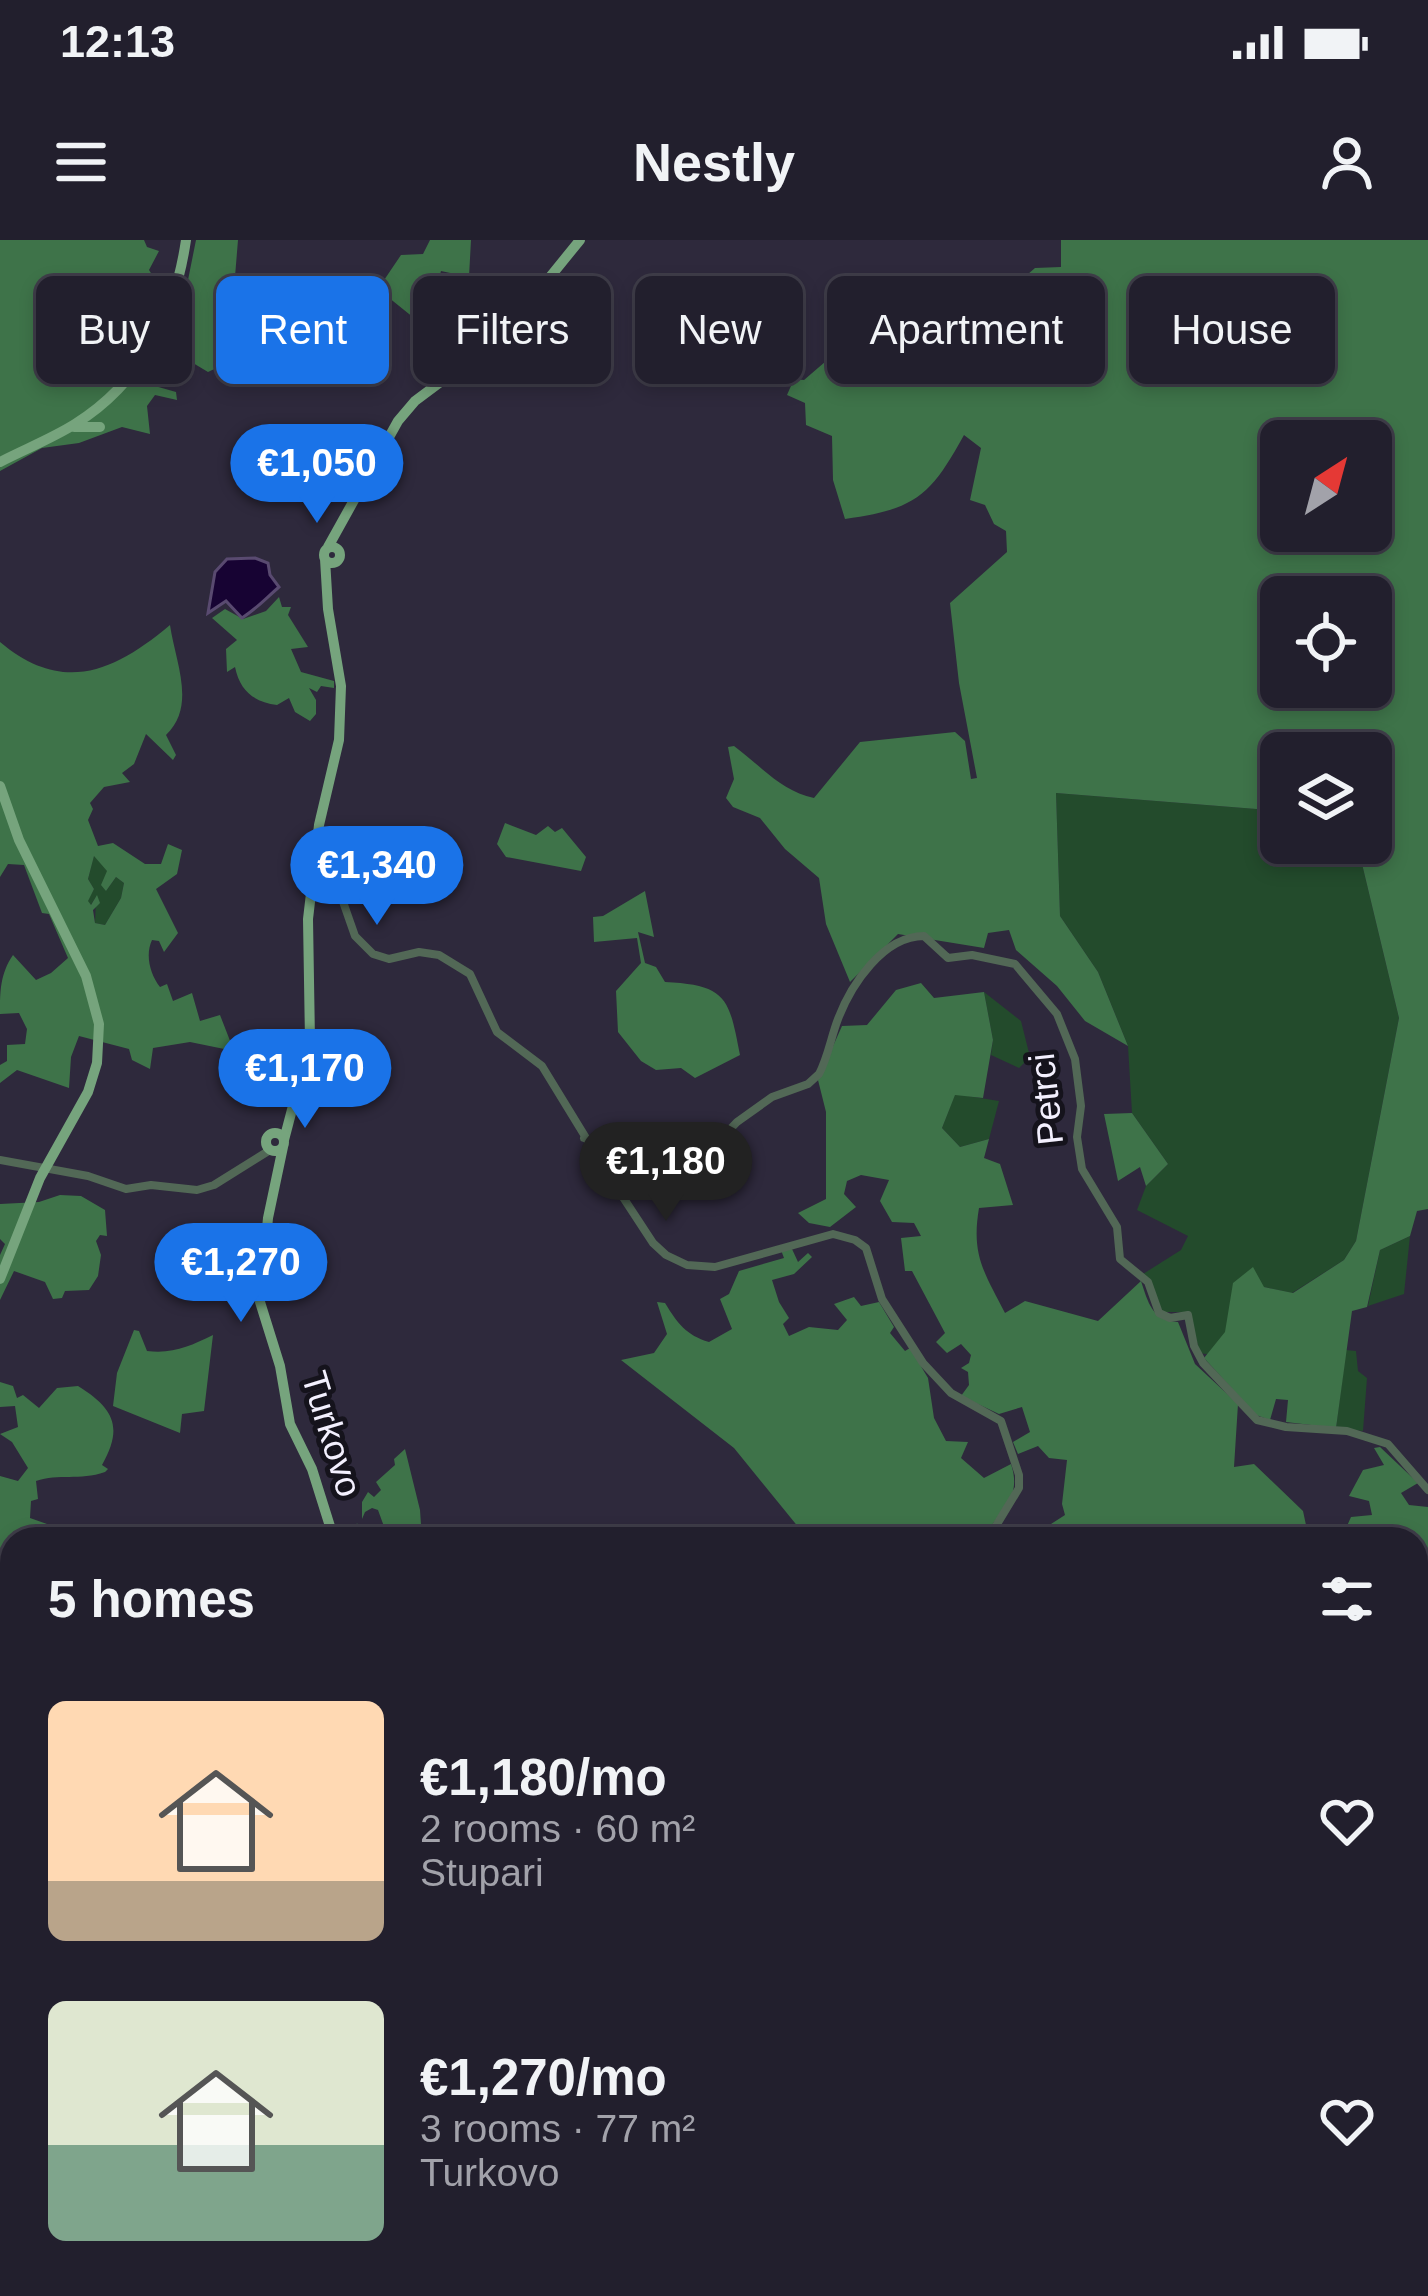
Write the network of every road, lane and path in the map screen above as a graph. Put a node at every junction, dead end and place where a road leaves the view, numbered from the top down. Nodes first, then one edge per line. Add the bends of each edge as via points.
1 (186, 240) edge
2 (580, 240) edge
3 (70, 427) junction
4 (100, 428) dead end
5 (0, 462) edge
6 (0, 787) edge
7 (316, 851) junction
8 (584, 1138) junction
9 (275, 1144) junction
10 (0, 1160) edge
11 (45, 1168) junction
12 (0, 1280) edge
13 (1428, 1490) edge
14 (330, 1527) edge
15 (996, 1527) edge

1 - 3 main road via 172,303 147,352 106,403
2 - 7 main road via 482,351 415,400 340,526 327,586 341,705
3 - 4 main road
3 - 5 main road
6 - 11 main road via 86,976 99,1024 88,1092
7 - 8 street via 338,884 351,928 373,954 421,952 463,969 497,1032 542,1066
7 - 9 main road via 310,1041
8 - 13 street, Petrci via 668,1161 701,1156 772,1097 819,1074 853,989 898,942 915,936 948,958 997,958 1023,970 1057,1014 1073,1051 1084,1176 1117,1227 1117,1253 1148,1282 1159,1313 1188,1316 1203,1363 1257,1420 1388,1444
8 - 15 street via 672,1259 711,1268 839,1234 866,1248 882,1299 923,1364 951,1393 1001,1421 1018,1493
9 - 11 street via 205,1189 126,1189
9 - 14 main road, Turkovo via 262,1317 291,1427
10 - 11 street
11 - 12 main road

